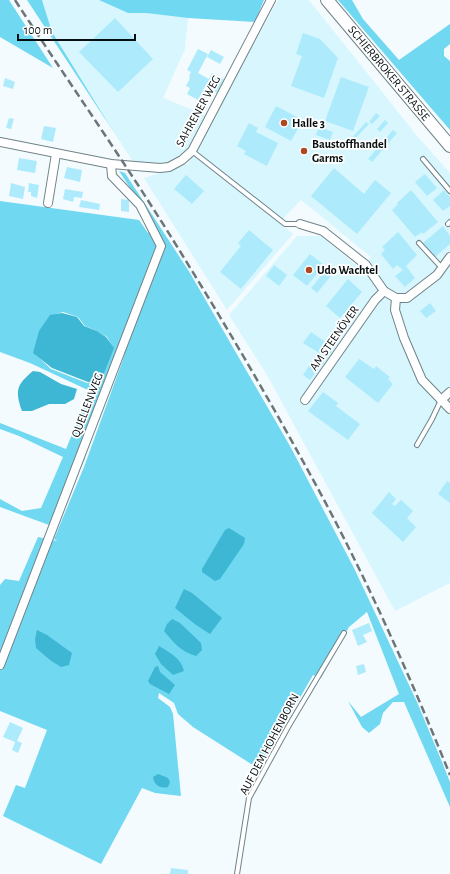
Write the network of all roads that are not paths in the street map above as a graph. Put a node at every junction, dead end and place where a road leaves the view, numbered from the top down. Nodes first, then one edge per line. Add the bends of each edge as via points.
1 (271, 0) edge
2 (327, 0) edge
3 (0, 142) edge
4 (450, 146) edge
5 (192, 151) junction
6 (56, 154) junction
7 (423, 159) dead end
8 (111, 164) junction
9 (450, 191) edge
10 (48, 203) dead end
11 (300, 224) joint
12 (419, 243) dead end
13 (450, 257) edge
14 (442, 268) junction
15 (384, 291) junction
16 (396, 298) junction
17 (450, 392) edge
18 (305, 400) dead end
19 (441, 400) junction
20 (450, 409) edge
21 (417, 445) dead end
22 (344, 633) dead end
23 (0, 665) edge
24 (237, 874) edge

1 - 5 street, SAHRENER WEG via 256,35
2 - 4 main road, SCHIERBROKER STRASSE
3 - 6 street, SAHRENER WEG
5 - 8 street, SAHRENER WEG via 170,167
5 - 11 lane via 285,224
6 - 8 street, SAHRENER WEG
6 - 10 street
7 - 9 lane
8 - 23 street, QUELLENWEG via 112,176 140,205 161,246
11 - 15 street via 323,231 366,265
12 - 14 lane
13 - 14 street
14 - 16 street via 437,275 407,298
15 - 16 street
15 - 18 street, AM STEENÖVER via 375,300
16 - 19 street via 395,310 422,380
17 - 19 street
19 - 20 street
19 - 21 lane
22 - 24 lane, AUF DEM HOHENBORN via 249,798

